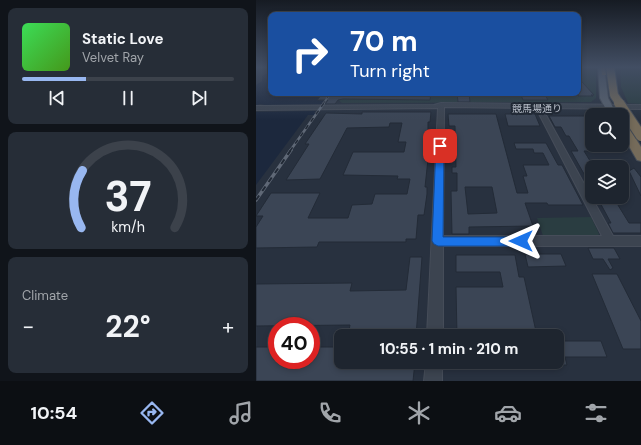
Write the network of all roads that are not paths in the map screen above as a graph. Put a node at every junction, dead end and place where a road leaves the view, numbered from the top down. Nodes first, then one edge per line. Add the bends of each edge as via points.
1 (604, 85) edge
2 (607, 85) edge
3 (611, 85) edge
4 (617, 85) edge
5 (614, 95) junction
6 (439, 107) junction
7 (256, 108) edge
8 (540, 108) junction
9 (609, 108) edge
10 (613, 108) edge
11 (620, 108) edge
12 (622, 108) edge
13 (641, 108) edge
14 (585, 109) edge
15 (585, 110) edge
16 (629, 110) edge
17 (629, 118) edge
18 (629, 122) edge
19 (641, 131) edge
20 (641, 136) edge
21 (629, 137) edge
22 (629, 142) edge
23 (641, 145) edge
24 (641, 157) edge
25 (641, 162) edge
26 (438, 241) junction
27 (610, 241) junction
28 (641, 241) edge
29 (435, 329) edge
30 (434, 369) edge
31 (433, 381) edge

1 - 9 main road via 604,95
2 - 10 highway
3 - 5 highway, bridge
4 - 12 main road
5 - 11 highway via 615,102
5 - 20 highway, bridge
6 - 7 street, 競馬場通り
6 - 8 street, 競馬場通り
6 - 15 street, 競馬場通り
6 - 26 street
8 - 14 street, 競馬場通り
8 - 27 street
13 - 16 street, 競馬場通り
17 - 19 main road
18 - 23 highway
21 - 24 highway
22 - 25 main road
26 - 27 street
26 - 29 street
27 - 28 street
30 - 31 street

